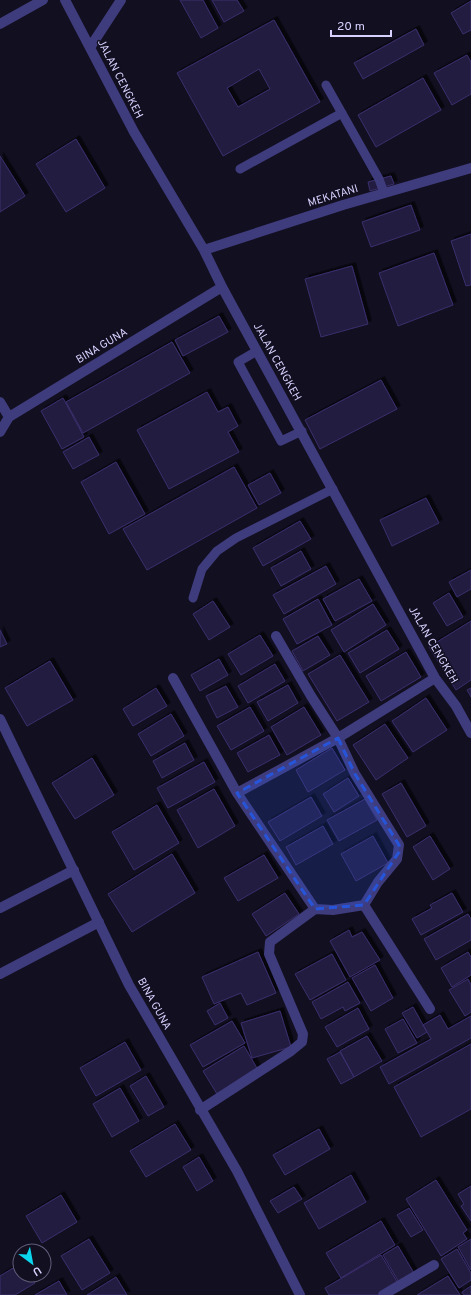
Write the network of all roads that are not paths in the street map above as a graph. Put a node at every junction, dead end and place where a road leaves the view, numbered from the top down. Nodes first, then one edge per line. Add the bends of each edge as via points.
1 (43, 0) edge
2 (65, 0) edge
3 (121, 0) edge
4 (0, 24) edge
5 (90, 46) junction
6 (326, 85) dead end
7 (342, 113) junction
8 (471, 168) edge
9 (240, 169) dead end
10 (384, 193) junction
11 (204, 250) junction
12 (222, 287) junction
13 (257, 351) junction
14 (0, 402) edge
15 (9, 417) junction
16 (302, 431) junction
17 (0, 432) edge
18 (333, 489) junction
19 (193, 598) dead end
20 (276, 636) dead end
21 (173, 678) dead end
22 (435, 678) junction
23 (0, 719) edge
24 (471, 733) edge
25 (338, 738) junction
26 (237, 793) junction
27 (74, 870) junction
28 (364, 905) junction
29 (0, 908) edge
30 (315, 909) junction
31 (99, 922) junction
32 (0, 974) edge
33 (430, 1009) dead end
34 (200, 1110) junction
35 (434, 1265) dead end
36 (300, 1295) edge
37 (383, 1295) edge

1 - 4 street
2 - 5 street, JALAN CENGKEH
3 - 5 street
5 - 11 street, JALAN CENGKEH via 134,132
6 - 7 lane
7 - 9 lane
7 - 10 lane via 379,179
8 - 10 street, MEKATANI
10 - 11 street, MEKATANI
11 - 12 street, JALAN CENGKEH
12 - 13 street, JALAN CENGKEH
12 - 15 street, BINA GUNA
13 - 16 street, JALAN CENGKEH
13 - 16 lane via 238,362 281,441
14 - 15 street
15 - 17 street, BINA GUNA
16 - 18 street, JALAN CENGKEH
18 - 19 lane via 236,538 217,551 202,570
18 - 22 street, JALAN CENGKEH
20 - 25 street
21 - 26 street
22 - 24 street, JALAN CENGKEH via 456,706
22 - 25 street
23 - 27 street, BINA GUNA
25 - 26 street
25 - 28 street via 355,774 399,845 396,859
26 - 30 street
27 - 29 street
27 - 31 street, BINA GUNA
28 - 30 street via 333,910
28 - 33 street
30 - 34 street via 270,942 268,954 303,1034 302,1042
31 - 32 street
31 - 34 street, BINA GUNA via 129,985
34 - 36 street, BINA GUNA via 237,1171
35 - 37 street

